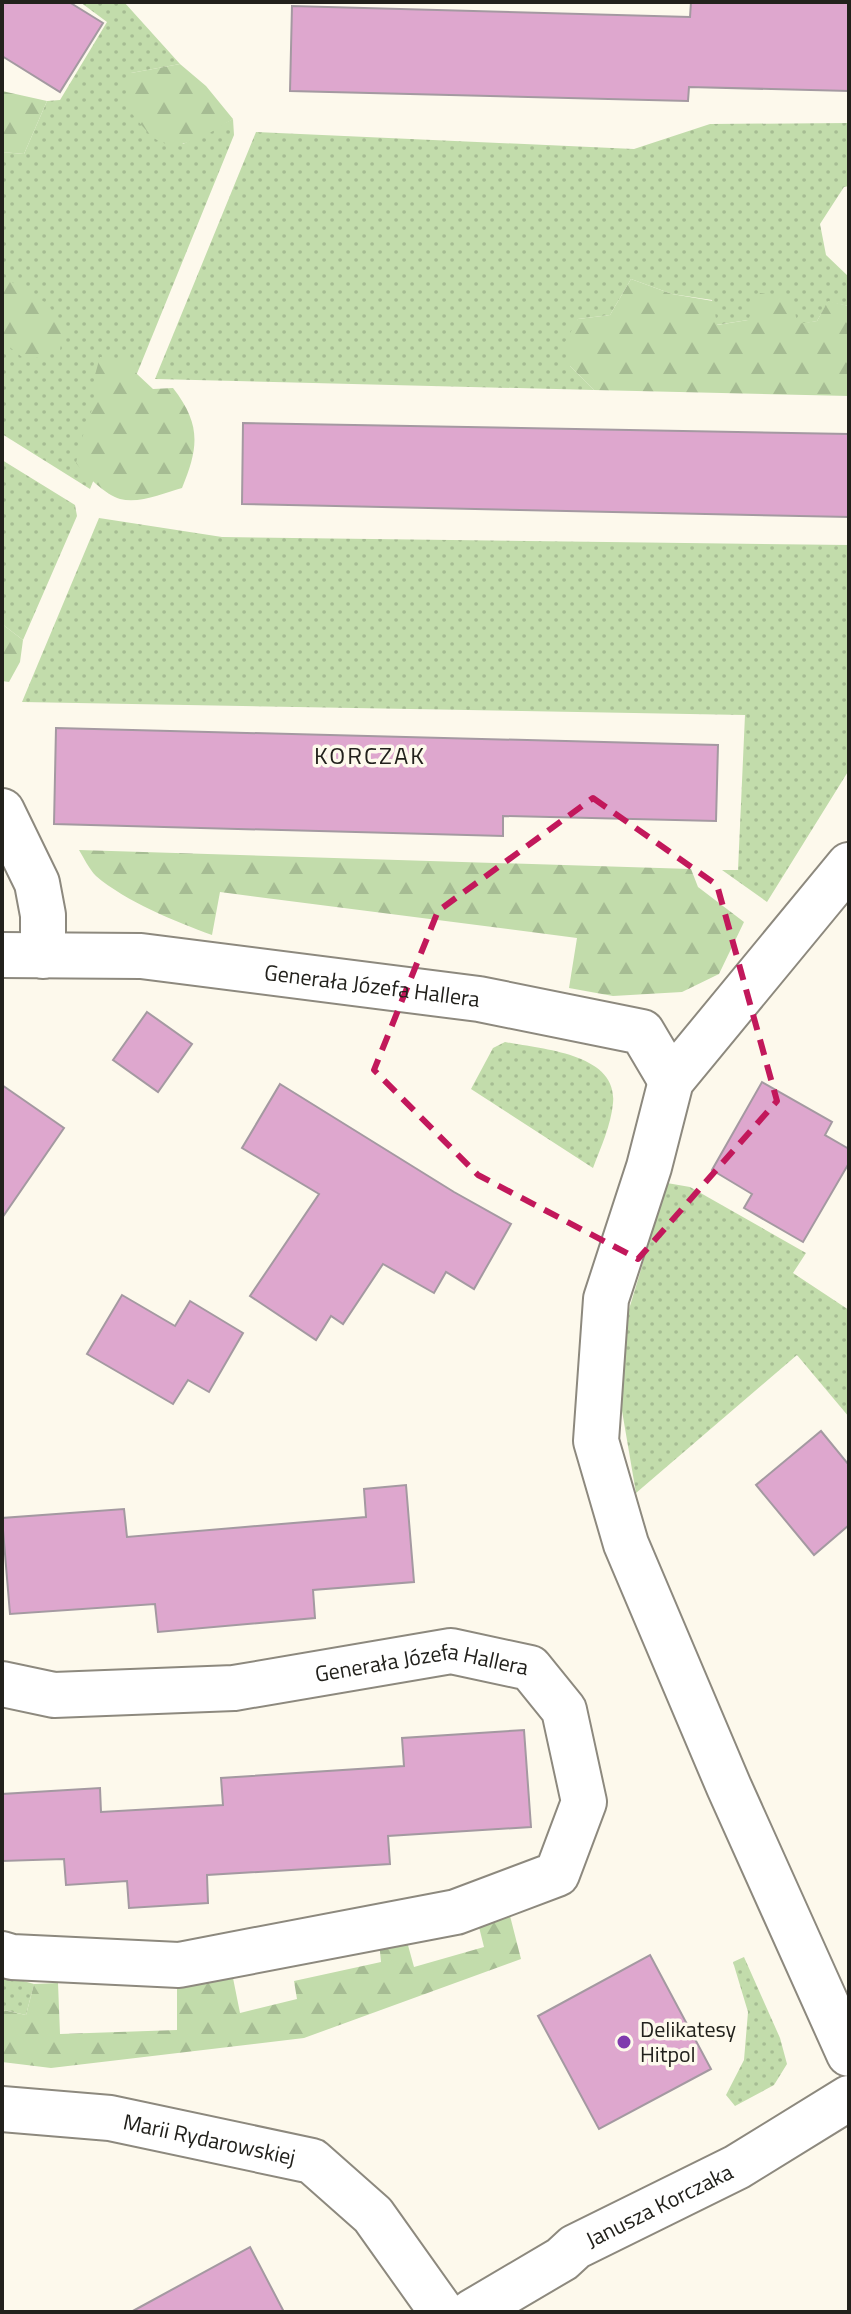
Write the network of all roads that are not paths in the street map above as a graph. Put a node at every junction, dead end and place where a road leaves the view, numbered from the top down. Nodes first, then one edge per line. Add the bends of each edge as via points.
1 (2, 811) edge
2 (849, 865) edge
3 (22, 955) edge
4 (671, 1081) junction
5 (2, 1684) edge
6 (2, 1954) edge
7 (849, 2054) edge
8 (849, 2098) edge
9 (2, 2109) edge
10 (442, 2312) edge
11 (472, 2312) edge

1 - 3 street, Generała Józefa Hallera via 37,883 43,915
2 - 4 street
3 - 4 street, Generała Józefa Hallera via 141,956 533,1009 642,1032
4 - 7 street via 606,1299 596,1441 626,1544
5 - 6 street, Generała Józefa Hallera via 54,1695 234,1688 451,1651 530,1668 564,1710 584,1802 557,1874 456,1912 179,1965
8 - 11 street, Janusza Korczaka via 737,2167 575,2247
9 - 10 street, Marii Rydarowskiej via 110,2118 312,2161 373,2215

